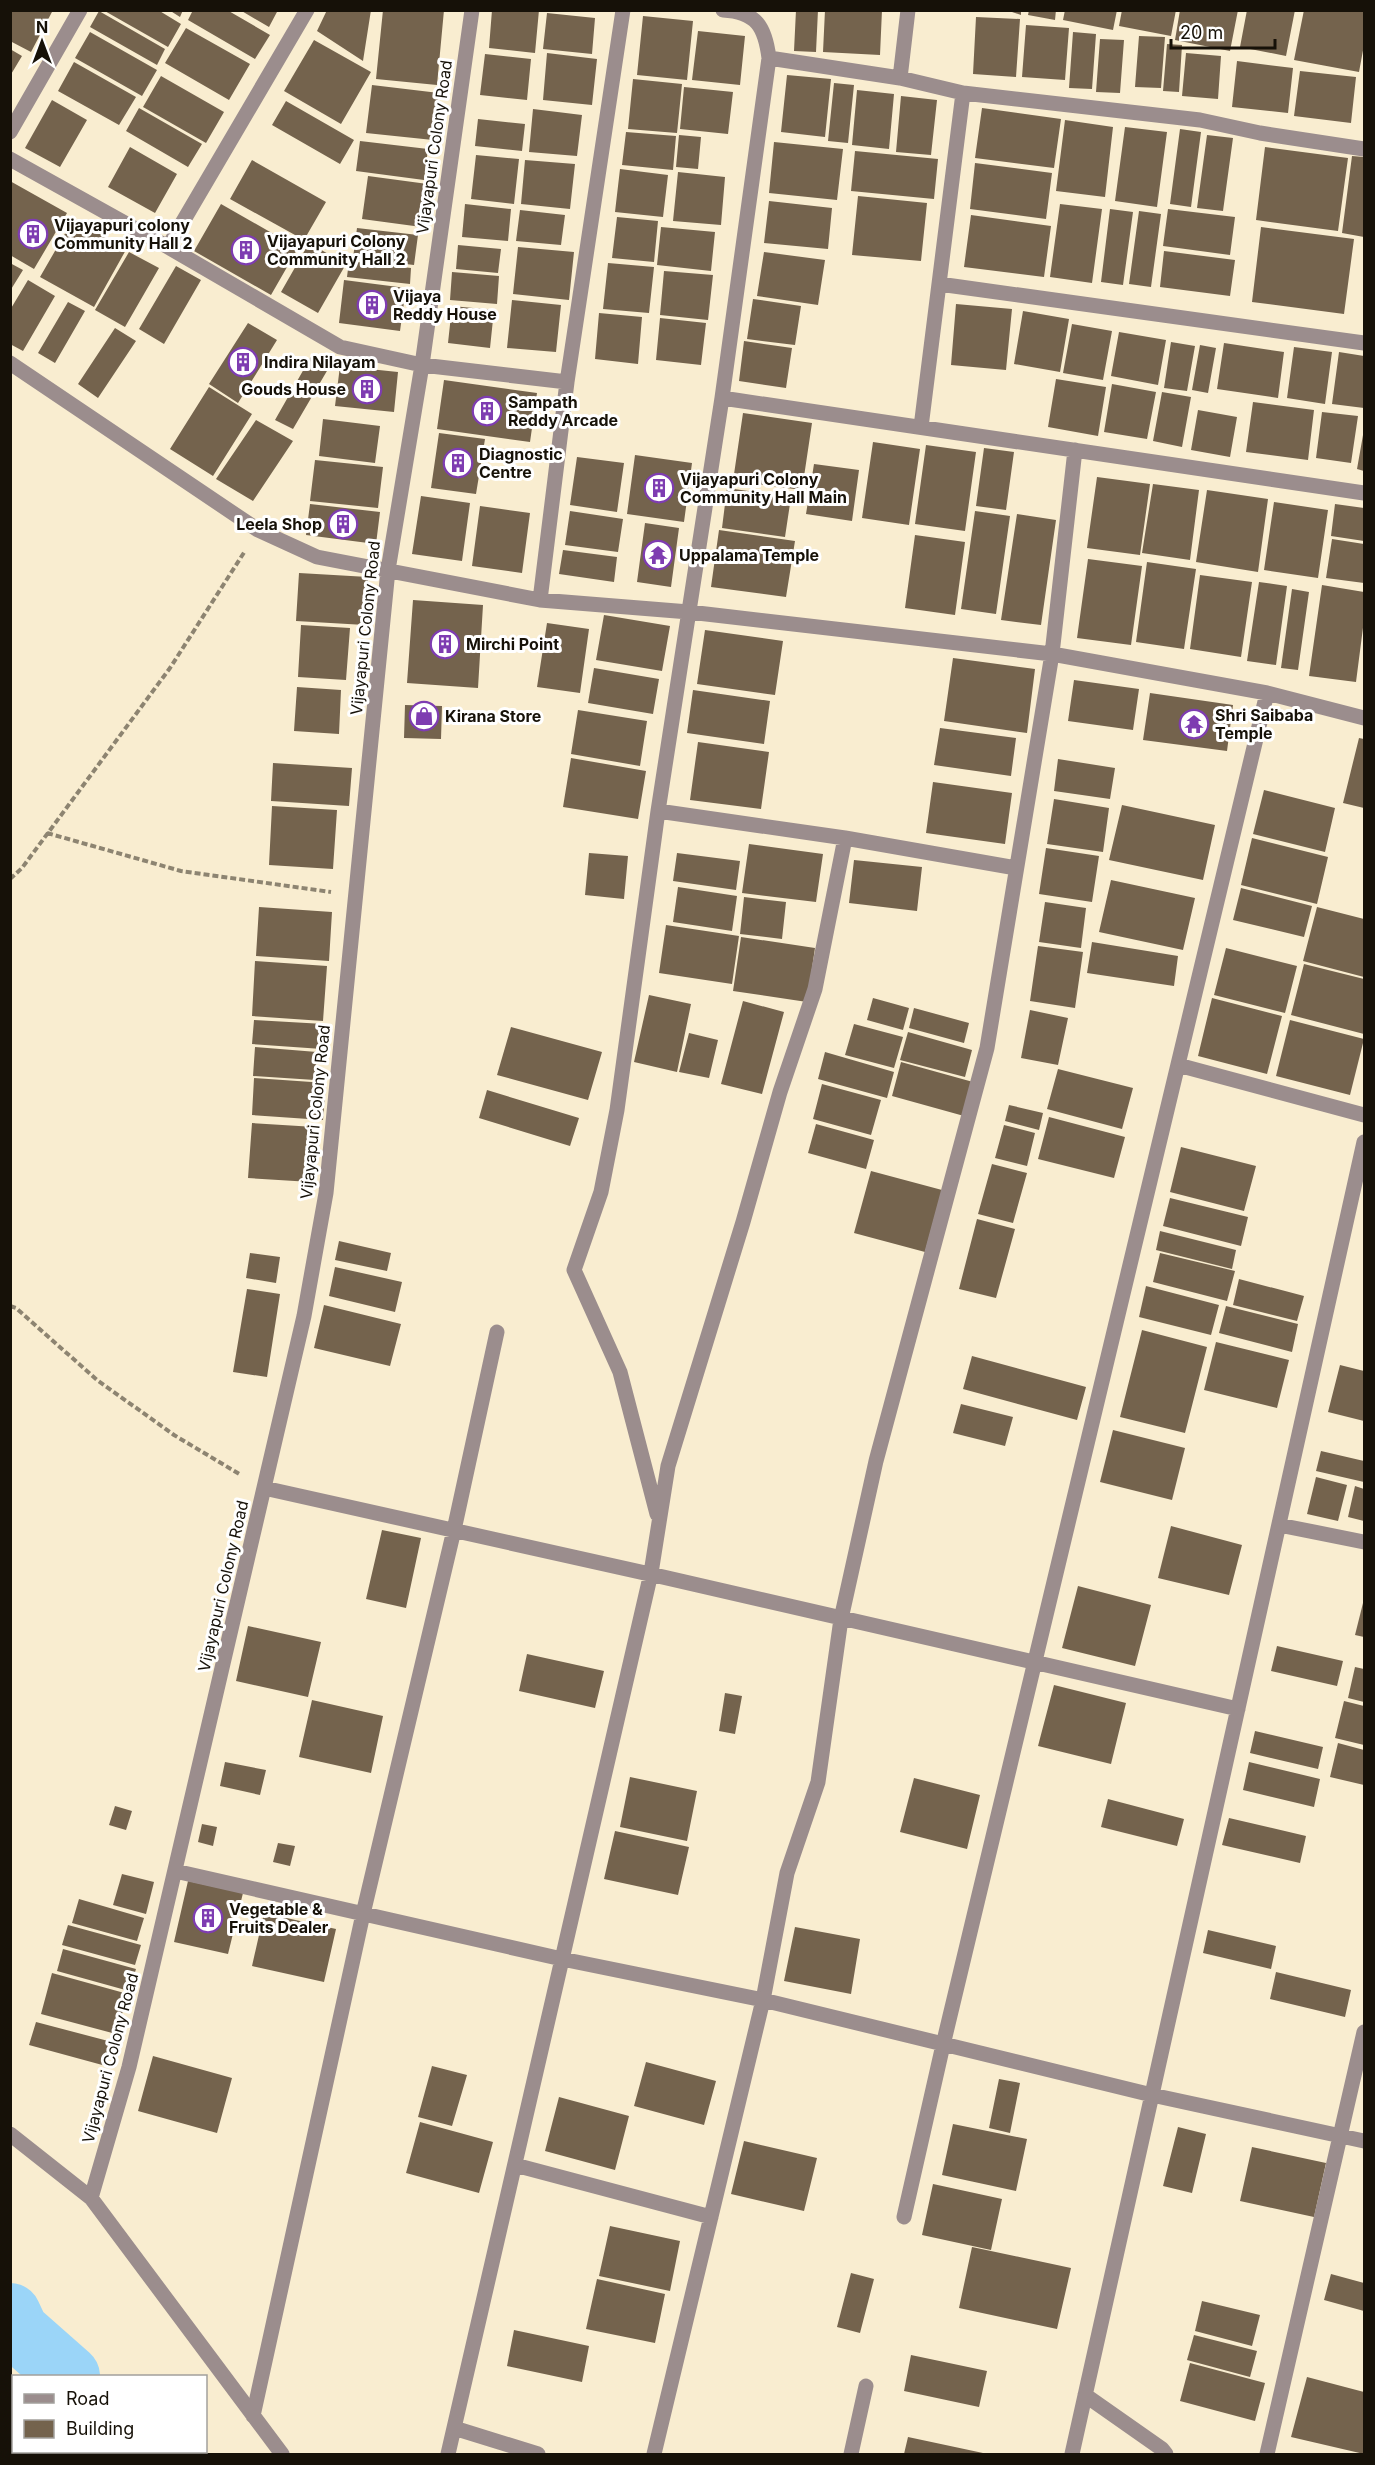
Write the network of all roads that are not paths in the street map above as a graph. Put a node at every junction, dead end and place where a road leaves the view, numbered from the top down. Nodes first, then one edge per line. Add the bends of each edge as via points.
1 (80, 10) edge
2 (307, 10) edge
3 (472, 10) edge
4 (623, 10) edge
5 (723, 10) edge
6 (908, 10) edge
7 (769, 58) junction
8 (900, 78) junction
9 (963, 93) junction
10 (10, 132) edge
11 (1365, 149) edge
12 (10, 159) edge
13 (168, 247) junction
14 (939, 284) junction
15 (1365, 343) edge
16 (10, 363) edge
17 (422, 365) junction
18 (567, 382) junction
19 (722, 398) junction
20 (921, 427) junction
21 (1075, 450) junction
22 (1365, 493) edge
23 (388, 570) junction
24 (540, 600) junction
25 (689, 612) junction
26 (1052, 654) junction
27 (1268, 693) junction
28 (1365, 718) edge
29 (658, 811) junction
30 (844, 838) junction
31 (1016, 868) junction
32 (1178, 1065) junction
33 (1365, 1115) edge
34 (1365, 1142) edge
35 (497, 1332) dead end
36 (264, 1488) junction
37 (659, 1522) junction
38 (1279, 1525) junction
39 (454, 1530) junction
40 (1365, 1542) edge
41 (651, 1573) junction
42 (841, 1619) junction
43 (1035, 1661) junction
44 (1238, 1709) junction
45 (175, 1871) junction
46 (363, 1914) junction
47 (562, 1959) junction
48 (763, 2000) junction
49 (1365, 2032) edge
50 (943, 2045) junction
51 (1152, 2095) junction
52 (10, 2134) edge
53 (1340, 2136) junction
54 (1365, 2140) edge
55 (515, 2165) junction
56 (91, 2198) junction
57 (711, 2217) junction
58 (904, 2217) dead end
59 (866, 2386) dead end
60 (1085, 2395) junction
61 (253, 2416) junction
62 (454, 2428) junction
63 (282, 2454) edge
64 (448, 2454) edge
65 (538, 2454) edge
66 (654, 2454) edge
67 (851, 2454) edge
68 (1072, 2454) edge
69 (1166, 2454) edge
70 (1267, 2454) edge

1 - 10 street
2 - 13 street
3 - 17 street, Vijayapuri Colony Road
4 - 18 street
5 - 7 street via 756,20 766,36
6 - 8 street
7 - 8 street
7 - 19 street
8 - 9 street
9 - 11 street via 1200,120
9 - 14 street
12 - 13 street
13 - 17 street via 340,346
14 - 15 street
14 - 20 street
16 - 23 street via 258,530 317,557
17 - 18 street
17 - 23 street, Vijayapuri Colony Road
18 - 24 street
19 - 20 street
19 - 25 street
20 - 21 street
21 - 22 street
21 - 26 street
23 - 24 street
23 - 36 street, Vijayapuri Colony Road via 326,1193 304,1316
24 - 25 street
25 - 26 street
25 - 29 street
26 - 27 street
26 - 31 street
27 - 28 street
27 - 32 street
29 - 30 street
29 - 37 street via 617,1110 601,1192 574,1270 620,1372
30 - 31 street
30 - 37 street via 815,989 780,1092 668,1466
31 - 42 street via 987,1048 876,1461
32 - 33 street
32 - 43 street
34 - 38 street
35 - 39 street
36 - 39 street
36 - 45 street, Vijayapuri Colony Road
37 - 41 street
38 - 40 street
38 - 44 street
39 - 41 street
39 - 46 street
41 - 42 street
41 - 47 street
42 - 43 street
42 - 48 street via 818,1782 788,1873
43 - 44 street
43 - 50 street
44 - 51 street
45 - 46 street
45 - 56 street, Vijayapuri Colony Road via 129,2067
46 - 47 street
46 - 61 street
47 - 48 street
47 - 55 street
48 - 50 street
48 - 57 street
49 - 53 street
50 - 51 street
50 - 58 street
51 - 53 street
51 - 60 street
52 - 56 street
53 - 54 street
53 - 70 street
55 - 57 street
55 - 62 street
56 - 61 street
57 - 66 street
59 - 67 street
60 - 68 street
60 - 69 street
61 - 63 street
62 - 64 street
62 - 65 street

